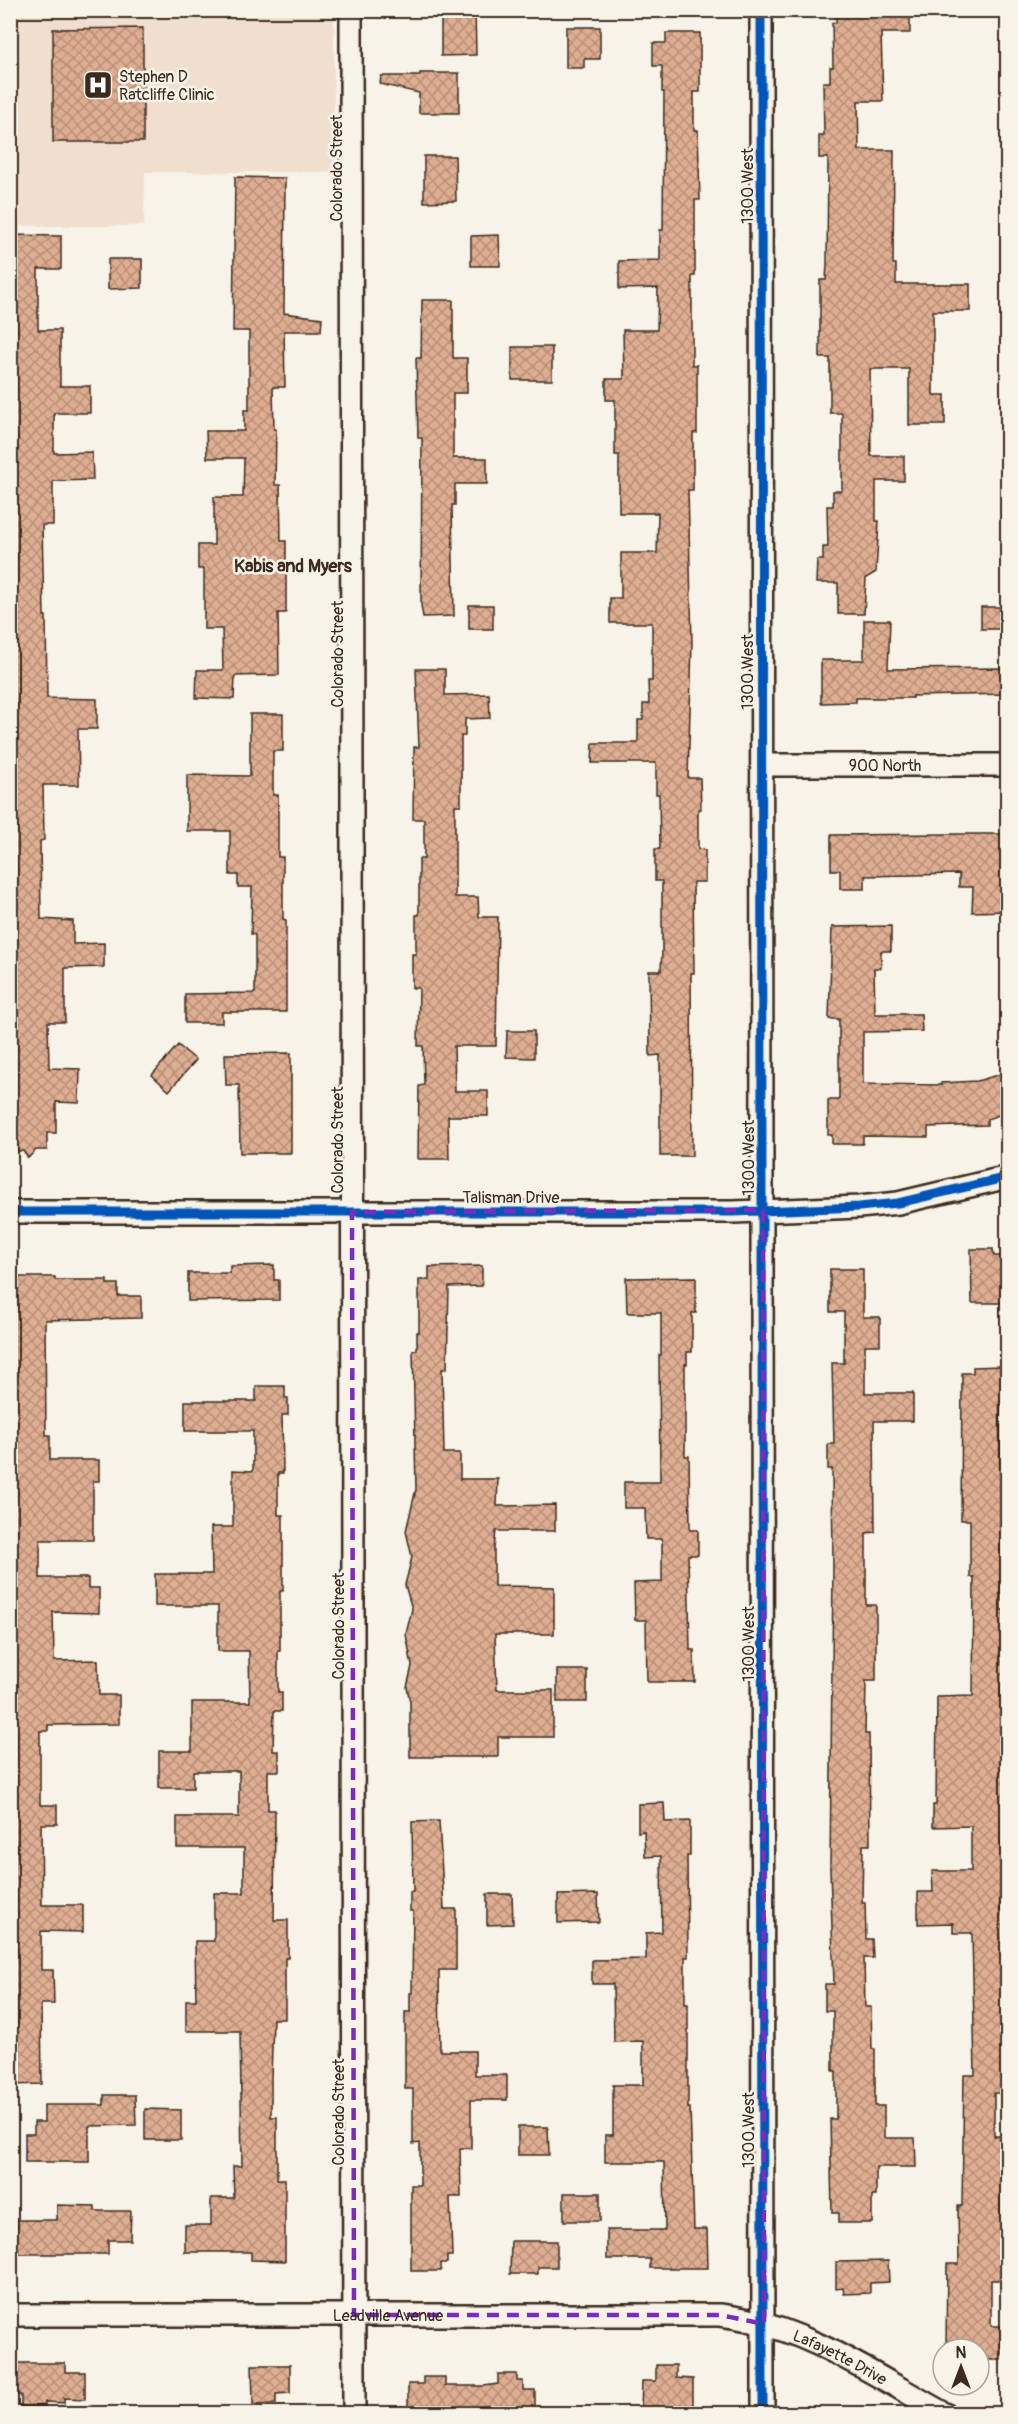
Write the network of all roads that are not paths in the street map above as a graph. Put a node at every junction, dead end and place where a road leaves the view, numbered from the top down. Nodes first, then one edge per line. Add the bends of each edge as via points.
1 (351, 10) edge
2 (762, 10) edge
3 (762, 765) junction
4 (1008, 765) edge
5 (1008, 1177) edge
6 (763, 1210) junction
7 (10, 1212) edge
8 (352, 1212) junction
9 (10, 2315) edge
10 (354, 2315) junction
11 (764, 2324) junction
12 (354, 2414) edge
13 (763, 2414) edge
14 (945, 2414) edge

1 - 8 street, Colorado Street
2 - 3 street, 1300 West
3 - 4 street, 900 North
3 - 6 street, 1300 West
5 - 6 street, Talisman Drive via 898,1203
6 - 8 street, Talisman Drive
6 - 11 street, 1300 West
7 - 8 street, Talisman Drive
8 - 10 street, Colorado Street
9 - 10 street, Leadville Avenue
10 - 11 street, Leadville Avenue via 720,2315
10 - 12 street, Colorado Street
11 - 13 street, 1300 West
11 - 14 street, Lafayette Drive via 801,2335

